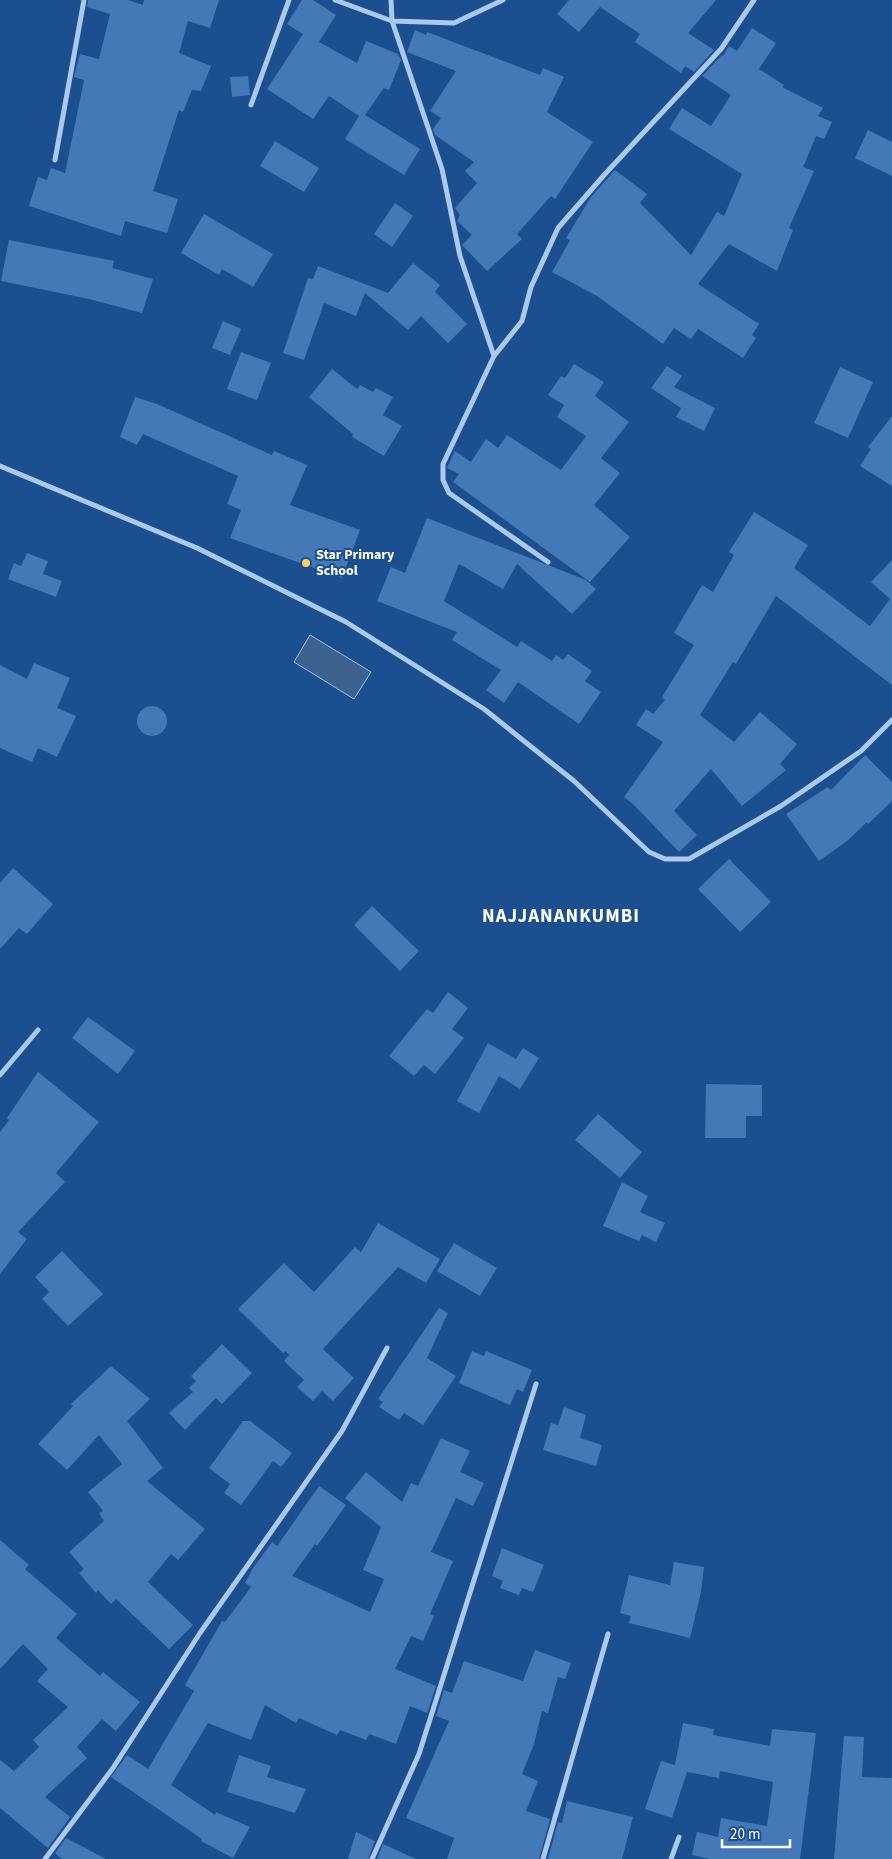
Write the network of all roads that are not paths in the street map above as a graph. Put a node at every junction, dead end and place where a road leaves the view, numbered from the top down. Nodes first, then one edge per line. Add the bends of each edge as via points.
1 (84, 0) edge
2 (290, 0) edge
3 (335, 0) edge
4 (391, 0) edge
5 (504, 0) edge
6 (754, 0) edge
7 (392, 21) junction
8 (251, 105) dead end
9 (55, 160) dead end
10 (494, 356) junction
11 (0, 466) edge
12 (548, 562) dead end
13 (892, 720) edge
14 (38, 1030) dead end
15 (0, 1075) edge
16 (387, 1348) dead end
17 (536, 1384) dead end
18 (608, 1634) dead end
19 (679, 1837) dead end
20 (44, 1859) edge
21 (372, 1859) edge
22 (543, 1859) edge
23 (671, 1859) edge

1 - 9 street
2 - 8 street
3 - 7 street
4 - 7 street
5 - 7 street via 454,22
6 - 10 street via 721,49 558,228 531,287 522,321
7 - 10 street via 442,168 460,256
10 - 12 street via 443,464 444,487
11 - 13 street via 197,548 346,622 484,709 574,781 649,852 665,859 689,859 781,806 861,751
14 - 15 street
16 - 20 street via 342,1430 200,1633 114,1768
17 - 21 street via 419,1754
18 - 22 street
19 - 23 street

